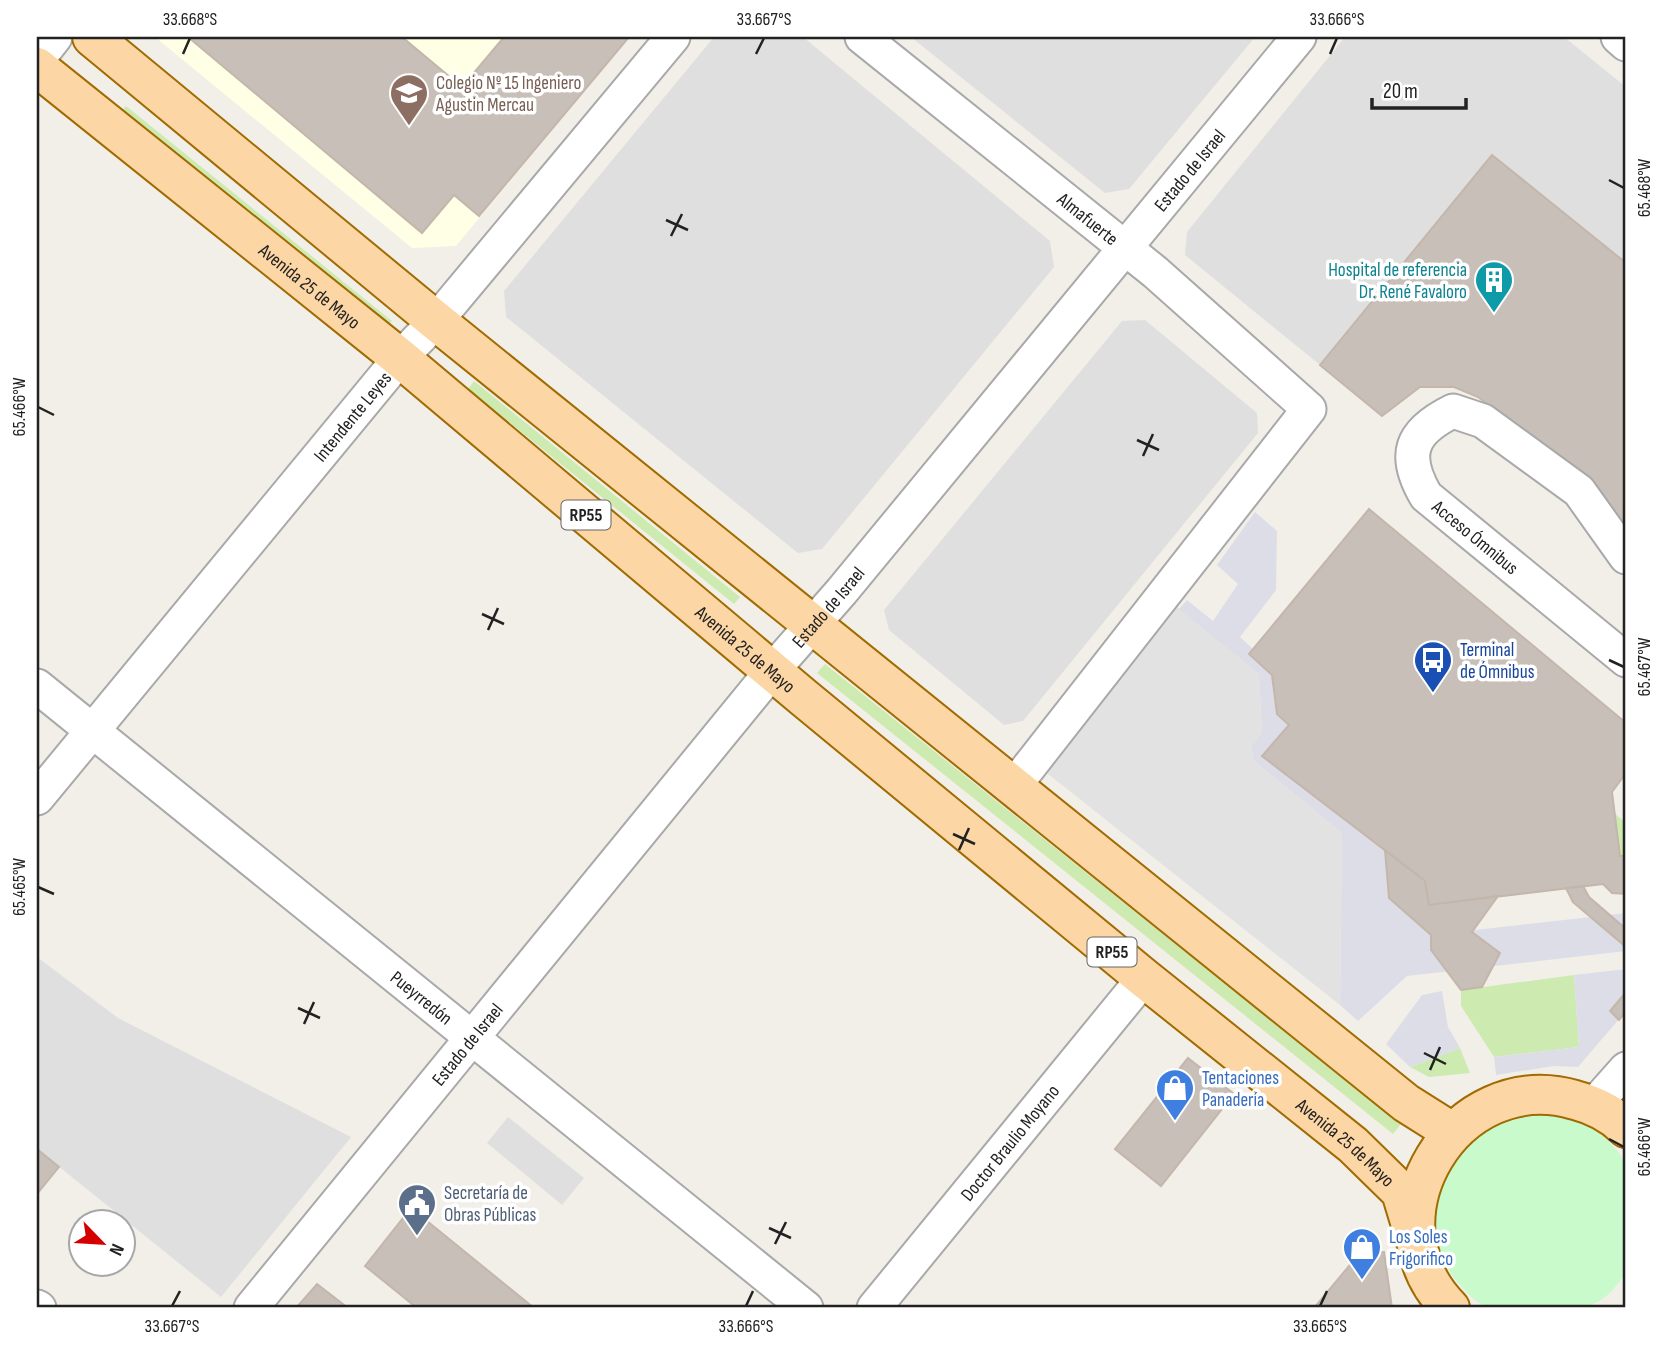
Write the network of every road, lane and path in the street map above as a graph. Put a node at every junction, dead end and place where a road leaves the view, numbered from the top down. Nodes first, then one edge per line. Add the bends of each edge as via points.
1 (55, 37) edge
2 (92, 37) edge
3 (673, 37) edge
4 (862, 37) edge
5 (1300, 37) edge
6 (1618, 37) edge
7 (1626, 44) edge
8 (37, 60) edge
9 (37, 67) edge
10 (1125, 249) junction
11 (436, 321) junction
12 (400, 358) junction
13 (1626, 557) edge
14 (815, 624) junction
15 (1626, 660) edge
16 (772, 671) junction
17 (37, 687) edge
18 (91, 730) junction
19 (1014, 786) junction
20 (37, 799) edge
21 (1144, 978) junction
22 (473, 1039) junction
23 (1626, 1069) edge
24 (1594, 1105) junction
25 (1626, 1128) edge
26 (1452, 1132) junction
27 (1422, 1260) junction
28 (251, 1308) edge
29 (806, 1308) edge
30 (874, 1308) edge
31 (1427, 1308) edge
32 (1450, 1308) edge

1 - 8 street
2 - 11 main road
3 - 11 street, Intendente Leyes
4 - 10 street, Almafuerte
5 - 10 street, Estado de Israel
6 - 7 street
9 - 12 main road, Avenida 25 de Mayo / RP55
10 - 14 street, Estado de Israel
10 - 19 street, Almafuerte via 1309,409
11 - 12 street, Intendente Leyes
11 - 14 main road
12 - 16 main road, Avenida 25 de Mayo / RP55
12 - 18 street, Intendente Leyes
13 - 15 street, Acceso Ómnibus via 1579,491 1483,421 1452,411 1430,422 1412,447 1413,473 1426,496
14 - 16 street, Estado de Israel
14 - 19 main road
16 - 21 main road, Avenida 25 de Mayo / RP55
16 - 22 street, Estado de Israel
17 - 18 street, Pueyrredón
18 - 20 street, Intendente Leyes
18 - 22 street, Pueyrredón
19 - 26 main road via 1406,1103
21 - 27 main road, Avenida 25 de Mayo / RP55 via 1385,1174 1401,1192
21 - 30 street, Doctor Braulio Moyano
22 - 28 street, Estado de Israel
22 - 29 street, Pueyrredón
23 - 24 street
24 - 25 main road, Avenida 25 de Mayo / RP55
24 - 26 main road, Avenida 25 de Mayo / RP55 via 1562,1096 1528,1095 1496,1103
26 - 27 main road, Avenida 25 de Mayo / RP55 via 1432,1158 1420,1189 1415,1222
27 - 31 main road
27 - 32 main road, Avenida 25 de Mayo / RP55

